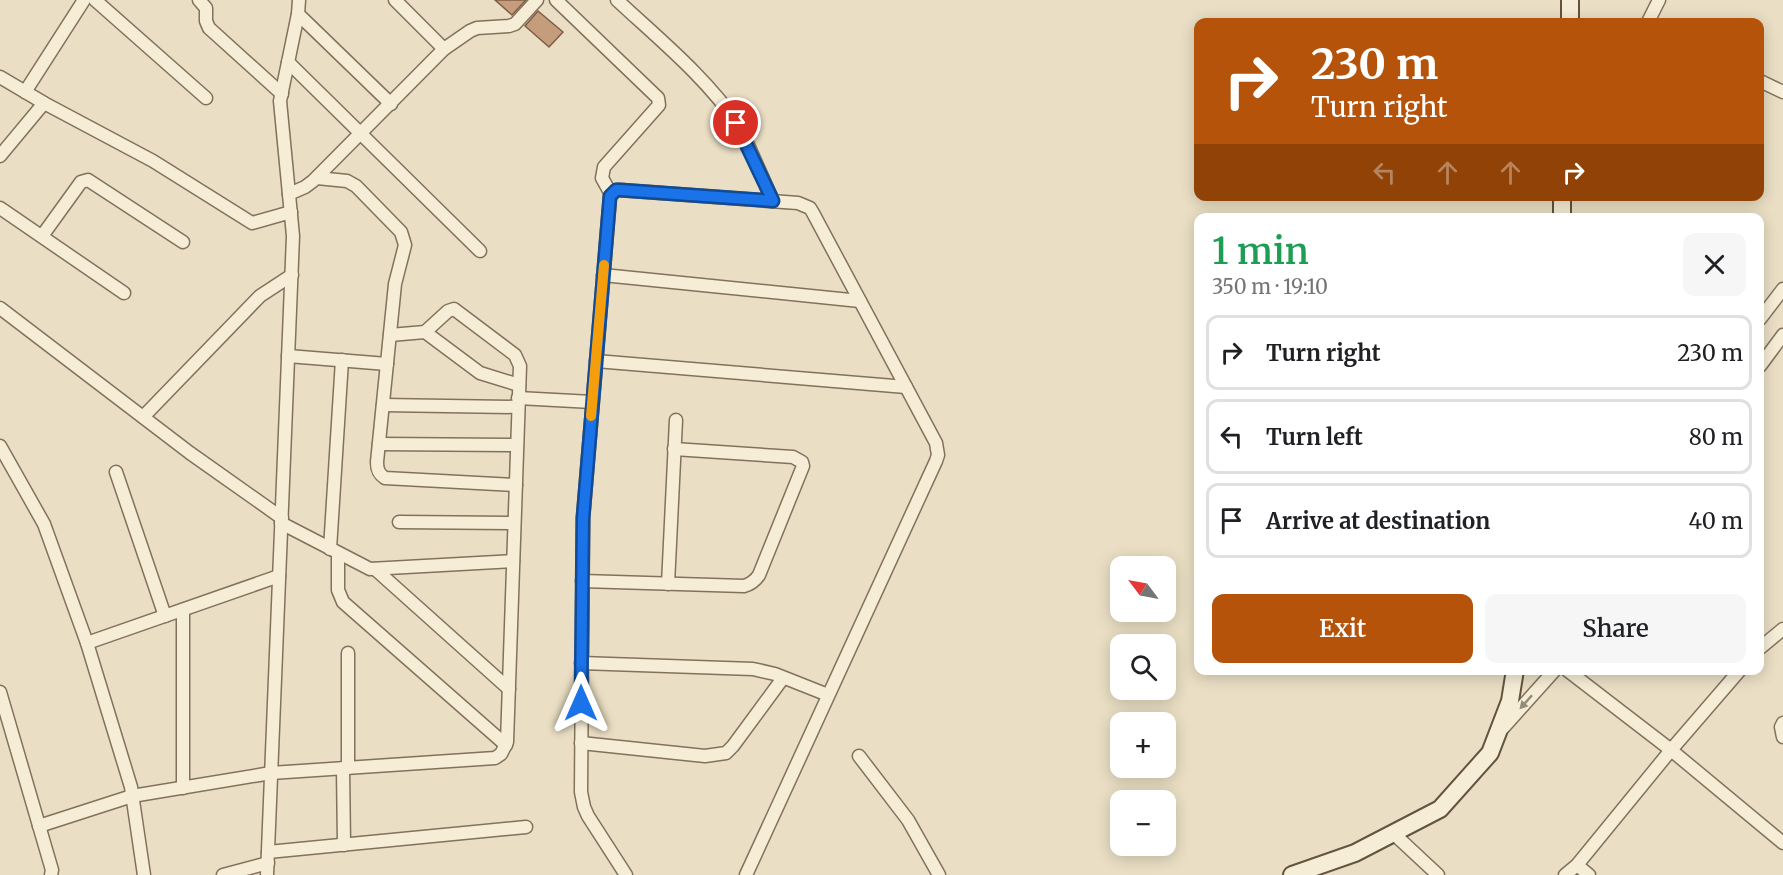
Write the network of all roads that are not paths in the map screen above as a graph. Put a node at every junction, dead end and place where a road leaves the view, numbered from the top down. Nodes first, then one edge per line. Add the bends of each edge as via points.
1 (84, 0) edge
2 (95, 0) edge
3 (199, 0) edge
4 (299, 0) edge
5 (395, 0) edge
6 (537, 0) edge
7 (556, 0) edge
8 (617, 0) edge
9 (1570, 0) edge
10 (1659, 0) edge
11 (298, 14) junction
12 (1570, 18) edge
13 (1650, 18) edge
14 (444, 49) junction
15 (288, 62) junction
16 (0, 77) edge
17 (1764, 83) edge
18 (25, 92) junction
19 (1783, 92) edge
20 (282, 94) junction
21 (206, 98) dead end
22 (44, 103) junction
23 (391, 104) junction
24 (360, 133) junction
25 (0, 156) edge
26 (317, 178) junction
27 (289, 194) junction
28 (611, 194) junction
29 (773, 201) junction
30 (0, 208) edge
31 (291, 212) junction
32 (42, 236) junction
33 (183, 242) dead end
34 (480, 251) dead end
35 (292, 275) junction
36 (603, 275) junction
37 (1783, 289) edge
38 (124, 293) dead end
39 (860, 301) junction
40 (0, 308) edge
41 (1764, 314) edge
42 (425, 332) junction
43 (390, 335) junction
44 (1783, 335) edge
45 (288, 356) junction
46 (342, 360) junction
47 (596, 361) junction
48 (1764, 361) edge
49 (387, 364) junction
50 (906, 387) junction
51 (519, 397) junction
52 (592, 402) junction
53 (383, 405) junction
54 (143, 417) junction
55 (676, 420) dead end
56 (379, 444) junction
57 (517, 445) junction
58 (0, 446) edge
59 (674, 449) junction
60 (116, 472) dead end
61 (516, 484) junction
62 (282, 520) junction
63 (399, 522) dead end
64 (514, 523) junction
65 (334, 551) junction
66 (513, 561) junction
67 (375, 569) junction
68 (279, 576) junction
69 (582, 581) junction
70 (668, 584) junction
71 (183, 610) junction
72 (165, 616) junction
73 (1783, 629) edge
74 (87, 643) junction
75 (1764, 645) edge
76 (348, 653) dead end
77 (582, 663) junction
78 (1516, 675) edge
79 (1551, 675) edge
80 (1574, 675) edge
81 (1736, 675) edge
82 (783, 678) junction
83 (509, 689) junction
84 (0, 692) edge
85 (828, 695) junction
86 (1783, 723) edge
87 (1498, 734) junction
88 (1783, 738) edge
89 (581, 743) junction
90 (506, 746) junction
91 (1671, 750) junction
92 (858, 756) dead end
93 (346, 768) junction
94 (271, 773) junction
95 (183, 788) junction
96 (132, 796) junction
97 (39, 826) junction
98 (526, 827) dead end
99 (1393, 833) junction
100 (1783, 843) edge
101 (344, 845) junction
102 (268, 863) edge
103 (1577, 865) junction
104 (51, 875) edge
105 (144, 875) edge
106 (223, 875) edge
107 (626, 875) edge
108 (746, 875) edge
109 (939, 875) edge
110 (1292, 875) edge
111 (1438, 875) edge
112 (1565, 875) edge
113 (1589, 875) edge

1 - 18 street
2 - 21 street
3 - 20 street via 207,8 209,28
4 - 11 street
5 - 14 street
6 - 14 street via 515,24 477,28
7 - 28 street via 659,101 604,167 602,177
8 - 29 street via 692,69 733,117
9 - 12 street
10 - 13 street
11 - 15 street
11 - 23 street
14 - 23 street
15 - 20 street
15 - 24 street
16 - 18 street
17 - 19 street
18 - 22 street
20 - 27 street
22 - 25 street
22 - 31 street via 153,161 252,223
23 - 24 street
24 - 26 street
24 - 34 street
26 - 27 street
26 - 43 street via 347,181 356,186 402,232 405,245 395,284
27 - 31 street
28 - 29 street via 620,190
28 - 36 street
29 - 39 street via 810,208
30 - 32 street
31 - 35 street
32 - 33 street via 81,182 88,180
32 - 38 street
35 - 45 street
35 - 54 street via 260,297
36 - 39 street
36 - 47 street
37 - 41 street
39 - 50 street
40 - 54 street
42 - 43 street
42 - 51 street
42 - 51 street via 450,309 457,310 515,355 520,366
43 - 49 street
44 - 48 street
45 - 46 street
45 - 62 street
46 - 49 street
46 - 65 street
47 - 50 street
47 - 52 street
49 - 53 street
50 - 85 street via 936,443 938,455
51 - 52 street
51 - 53 street
51 - 57 street
52 - 69 street
53 - 56 street
54 - 62 street
55 - 59 street
56 - 57 street
56 - 61 street via 377,468 385,478
57 - 61 street
58 - 74 street via 44,525
59 - 70 street
59 - 70 street via 793,457 803,466 756,580 744,586
60 - 72 street
61 - 64 street
62 - 65 street
62 - 68 street
63 - 64 street
64 - 66 street
65 - 67 street
65 - 90 street via 343,602
66 - 67 street
66 - 83 street
67 - 83 street
68 - 71 street
68 - 94 street
69 - 70 street
69 - 77 street
71 - 72 street
71 - 95 street
72 - 74 street
73 - 75 street
74 - 96 street
76 - 93 street
77 - 82 street via 753,669
77 - 89 street
78 - 87 street
79 -> 87 street
80 - 91 street
81 - 91 street
82 - 85 street
82 - 89 street via 726,753 705,756
83 - 90 street
84 - 97 street
85 - 108 street
86 - 88 street
87 - 99 street via 1490,753 1440,809
89 - 107 street via 580,792 584,807
90 - 93 street via 495,758
91 - 100 street
91 - 103 street
92 - 109 street via 908,820
93 - 94 street
93 - 101 street
94 - 95 street
94 - 102 street
95 - 96 street
96 - 97 street
96 - 105 street
97 - 104 street
98 - 101 street
99 - 110 street via 1355,853
99 - 111 street
101 - 102 street
102 - 106 street
103 - 112 street
103 - 113 street

